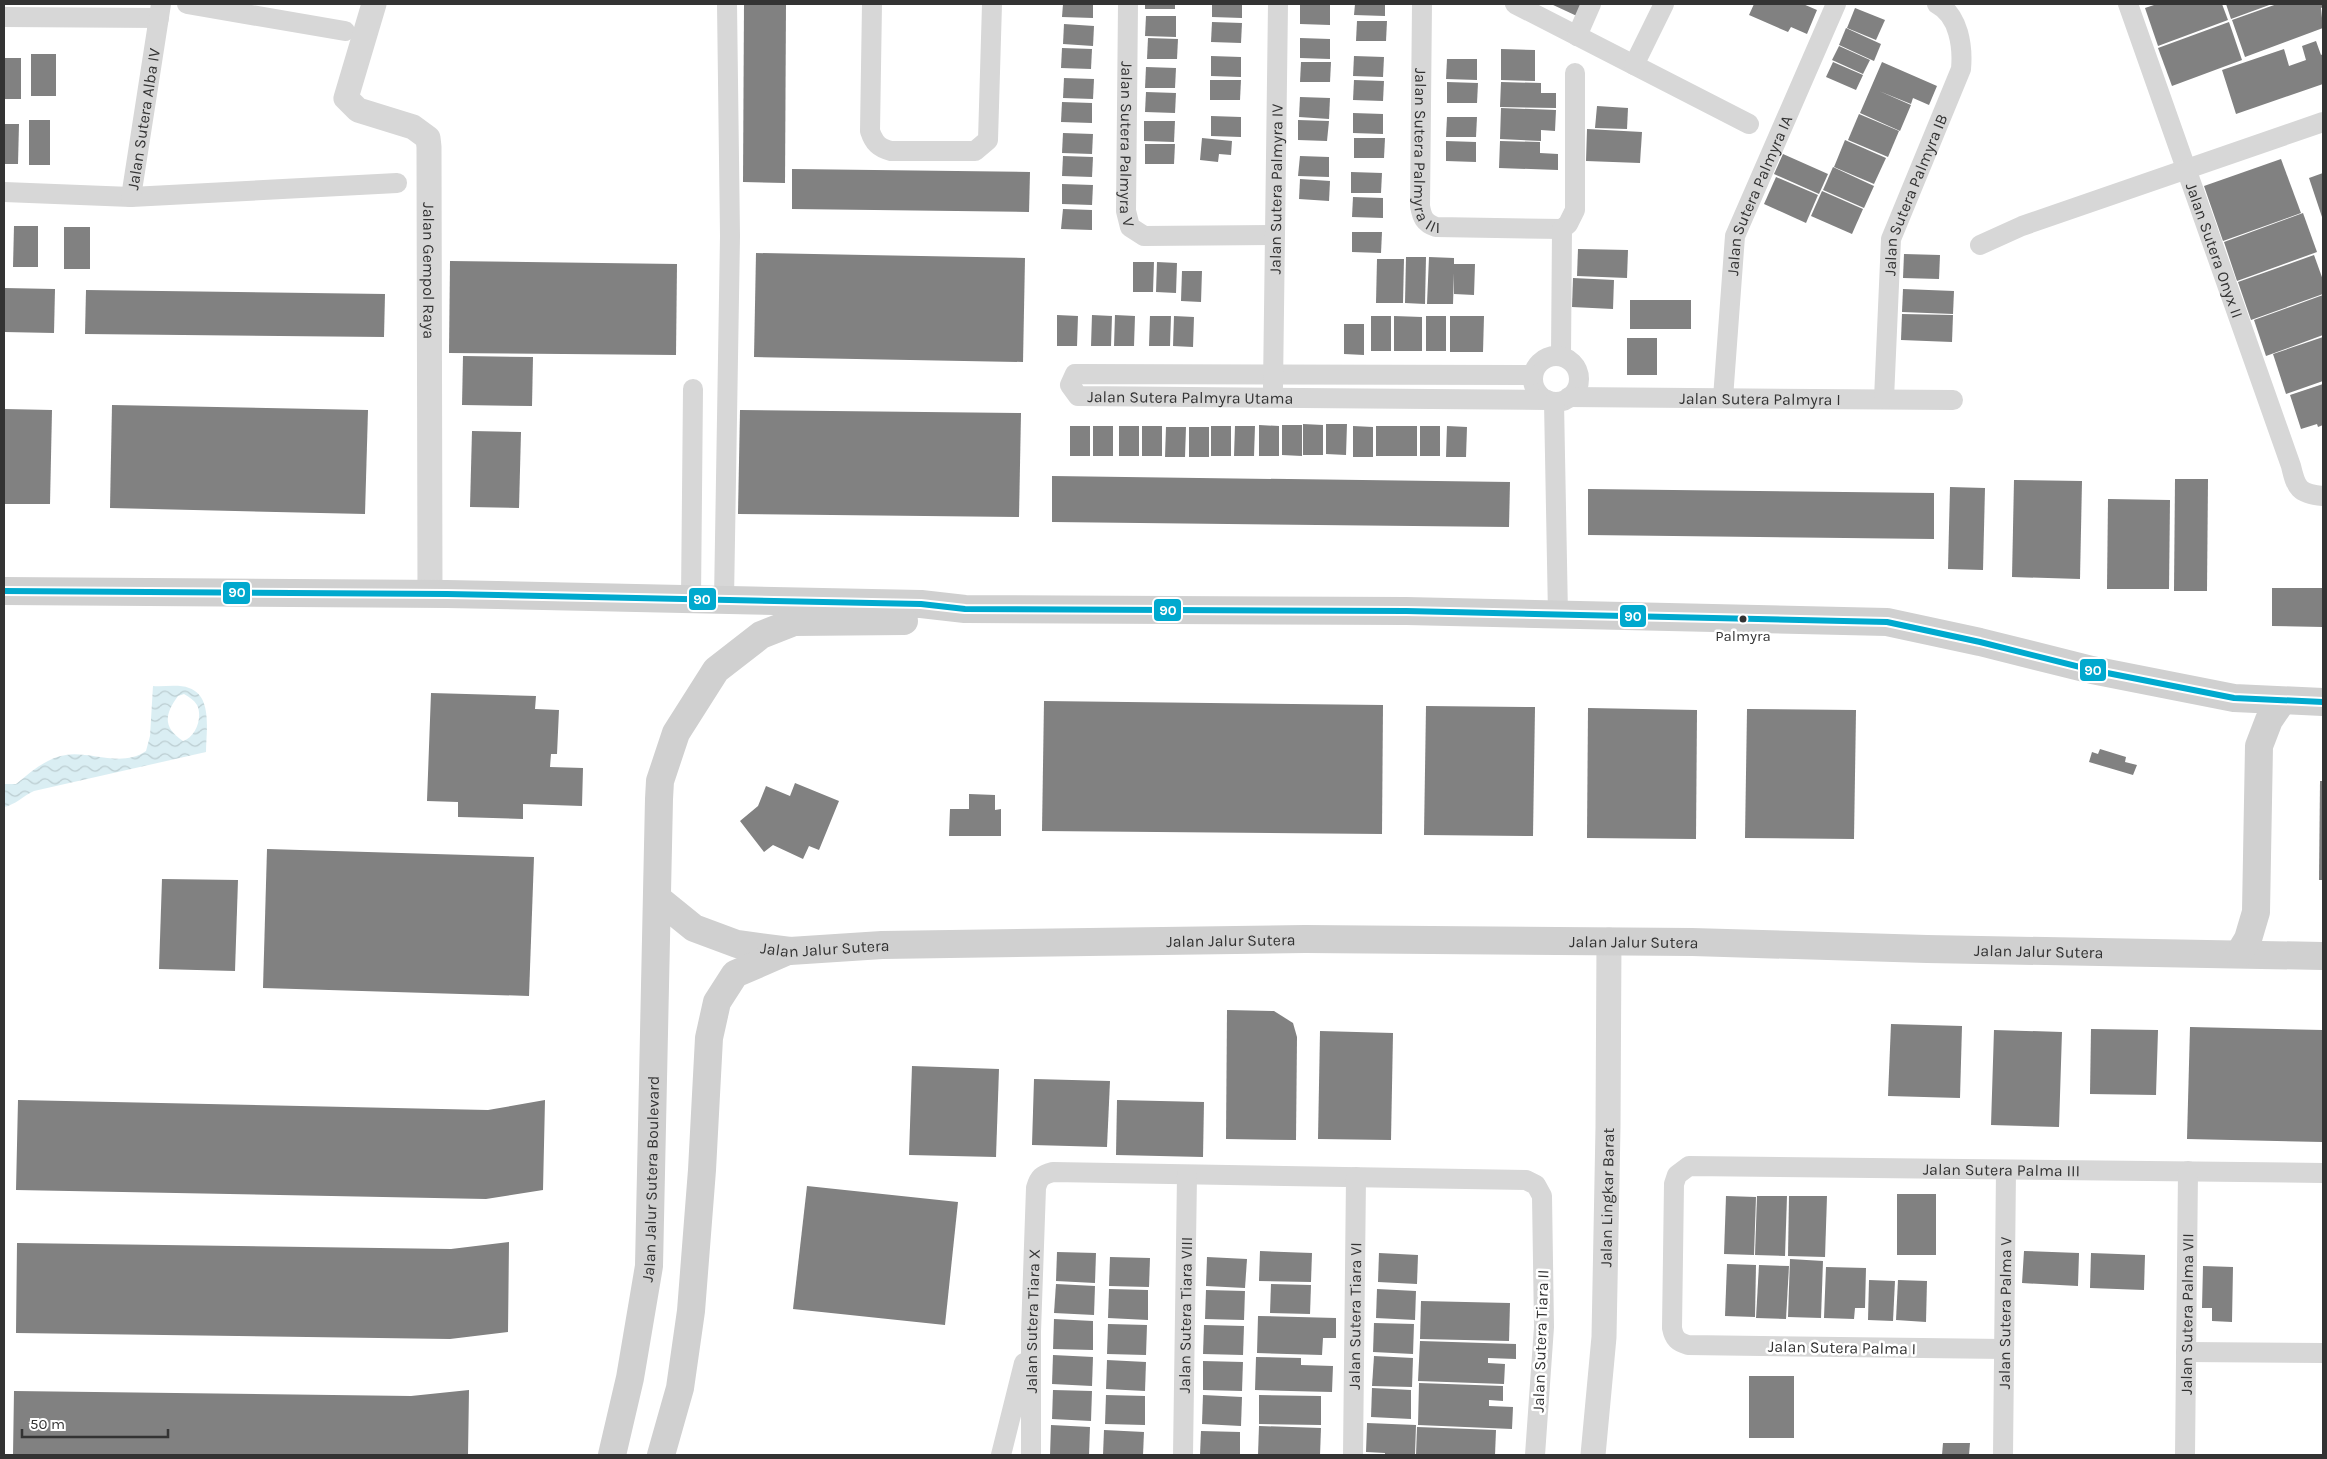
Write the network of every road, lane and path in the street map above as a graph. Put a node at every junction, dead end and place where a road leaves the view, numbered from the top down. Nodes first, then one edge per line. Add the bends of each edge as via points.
1 (187, 4) edge
2 (374, 4) edge
3 (727, 4) edge
4 (872, 4) edge
5 (992, 4) edge
6 (1128, 4) edge
7 (1278, 4) edge
8 (1422, 4) edge
9 (1515, 4) edge
10 (1591, 4) edge
11 (1664, 4) edge
12 (1836, 4) edge
13 (1937, 4) edge
14 (2128, 4) edge
15 (160, 11) edge
16 (4, 17) edge
17 (345, 31) dead end
18 (1577, 36) junction
19 (1634, 65) junction
20 (1575, 72) dead end
21 (2323, 122) edge
22 (1749, 124) dead end
23 (2186, 170) junction
24 (397, 183) dead end
25 (4, 192) edge
26 (131, 197) junction
27 (1562, 229) junction
28 (1274, 235) junction
29 (1980, 245) dead end
30 (1561, 356) junction
31 (1273, 375) junction
32 (1533, 376) junction
33 (694, 389) dead end
34 (1273, 398) junction
35 (1723, 398) junction
36 (1884, 399) junction
37 (1557, 400) junction
38 (1953, 400) dead end
39 (2315, 494) edge
40 (4, 591) edge
41 (430, 594) junction
42 (691, 599) junction
43 (724, 600) junction
44 (965, 609) junction
45 (1558, 615) junction
46 (2220, 695) junction
47 (2282, 701) junction
48 (2323, 702) edge
49 (2259, 746) junction
50 (658, 898) junction
51 (2256, 912) junction
52 (1609, 940) junction
53 (790, 951) junction
54 (2239, 954) junction
55 (2282, 954) junction
56 (2323, 956) edge
57 (2006, 1170) junction
58 (2188, 1171) junction
59 (2323, 1173) edge
60 (1187, 1175) junction
61 (1356, 1177) junction
62 (1031, 1332) junction
63 (1679, 1342) joint
64 (2004, 1349) junction
65 (2186, 1352) junction
66 (2323, 1353) edge
67 (612, 1455) edge
68 (661, 1455) edge
69 (1001, 1455) edge
70 (1031, 1455) edge
71 (1183, 1455) edge
72 (1353, 1455) edge
73 (1535, 1455) edge
74 (1593, 1455) edge
75 (2003, 1455) edge
76 (2185, 1455) edge

1 - 17 street
2 - 41 street, Jalan Gempol Raya via 346,98 358,110 413,127 428,138 429,147
3 - 43 street via 730,236
4 - 5 street via 870,131 873,141 882,149 891,151 975,151 988,140
6 - 28 street, Jalan Sutera Palmyra V via 1126,211 1130,227 1144,236
7 - 28 street, Jalan Sutera Palmyra IV
8 - 27 street, Jalan Sutera Palmyra III via 1422,217 1436,227
9 - 18 street
10 - 18 street
11 - 19 street
12 - 35 street, Jalan Sutera Palmyra IA via 1735,236
13 - 36 street, Jalan Sutera Palmyra IB via 1944,7 1959,34 1961,70 1891,239
14 - 23 street, Jalan Sutera Onyx II
15 - 16 street
15 - 26 street, Jalan Sutera Alba IV
18 - 19 street
19 - 22 street
20 - 27 street via 1575,210
21 - 23 street
23 - 29 street via 2022,226
23 - 39 street, Jalan Sutera Onyx II via 2294,482 2299,489
24 - 26 street
25 - 26 street, Jalan Sutera Alba IV
27 - 30 street
28 - 31 street, Jalan Sutera Palmyra IV
30 - 32 street via 1540,362
30 - 37 street via 1574,365 1577,386 1574,393
31 - 32 street, Jalan Sutera Palmyra Utama
31 - 34 street, Jalan Sutera Palmyra IV
31 - 34 street, Jalan Sutera Palmyra Utama via 1075,374 1070,385 1078,396
32 - 37 street via 1536,390
33 - 42 street
34 - 37 street, Jalan Sutera Palmyra Utama
35 - 36 street, Jalan Sutera Palmyra I
35 - 37 street, Jalan Sutera Palmyra I
36 - 38 street, Jalan Sutera Palmyra I
37 - 45 street
40 - 41 main road
41 - 42 main road
42 - 43 main road
43 - 44 main road via 921,604
44 - 45 main road
44 - 50 main road via 920,621 794,622 761,635 716,670 676,733 660,780 656,842
45 - 46 main road via 1886,622 2092,670
46 - 47 main road
46 - 49 main road via 2245,719
47 - 48 main road
47 - 49 main road via 2269,720
49 - 51 main road
50 - 53 main road, Jalan Jalur Sutera via 694,928 737,944
50 - 67 main road, Jalan Jalur Sutera Boulevard via 649,1266 630,1378
51 - 54 main road via 2248,939
51 - 55 main road via 2265,936
52 - 53 main road, Jalan Jalur Sutera via 1194,939 882,945
52 - 54 main road, Jalan Jalur Sutera
52 - 74 street, Jalan Lingkar Barat via 1604,1337
53 - 68 main road via 735,974 717,1002 709,1038 691,1311 680,1388
54 - 55 main road, Jalan Jalur Sutera
55 - 56 main road, Jalan Jalur Sutera
57 - 58 street, Jalan Sutera Palma III
57 - 63 street, Jalan Sutera Palma III via 1689,1166 1681,1170 1674,1184 1672,1328
57 - 64 street, Jalan Sutera Palma V
58 - 59 street, Jalan Sutera Palma III
58 - 65 street, Jalan Sutera Palma VII
60 - 61 street
60 - 62 street, Jalan Sutera Tiara X via 1053,1172 1038,1179
60 - 71 street, Jalan Sutera Tiara VIII
61 - 72 street, Jalan Sutera Tiara VI
61 - 73 street, Jalan Sutera Tiara II via 1526,1180 1536,1185 1542,1196 1544,1327
62 - 69 street
62 - 70 street, Jalan Sutera Tiara X
63 - 64 street, Jalan Sutera Palma I via 1688,1345
64 - 75 street, Jalan Sutera Palma V
65 - 66 street
65 - 76 street, Jalan Sutera Palma VII

